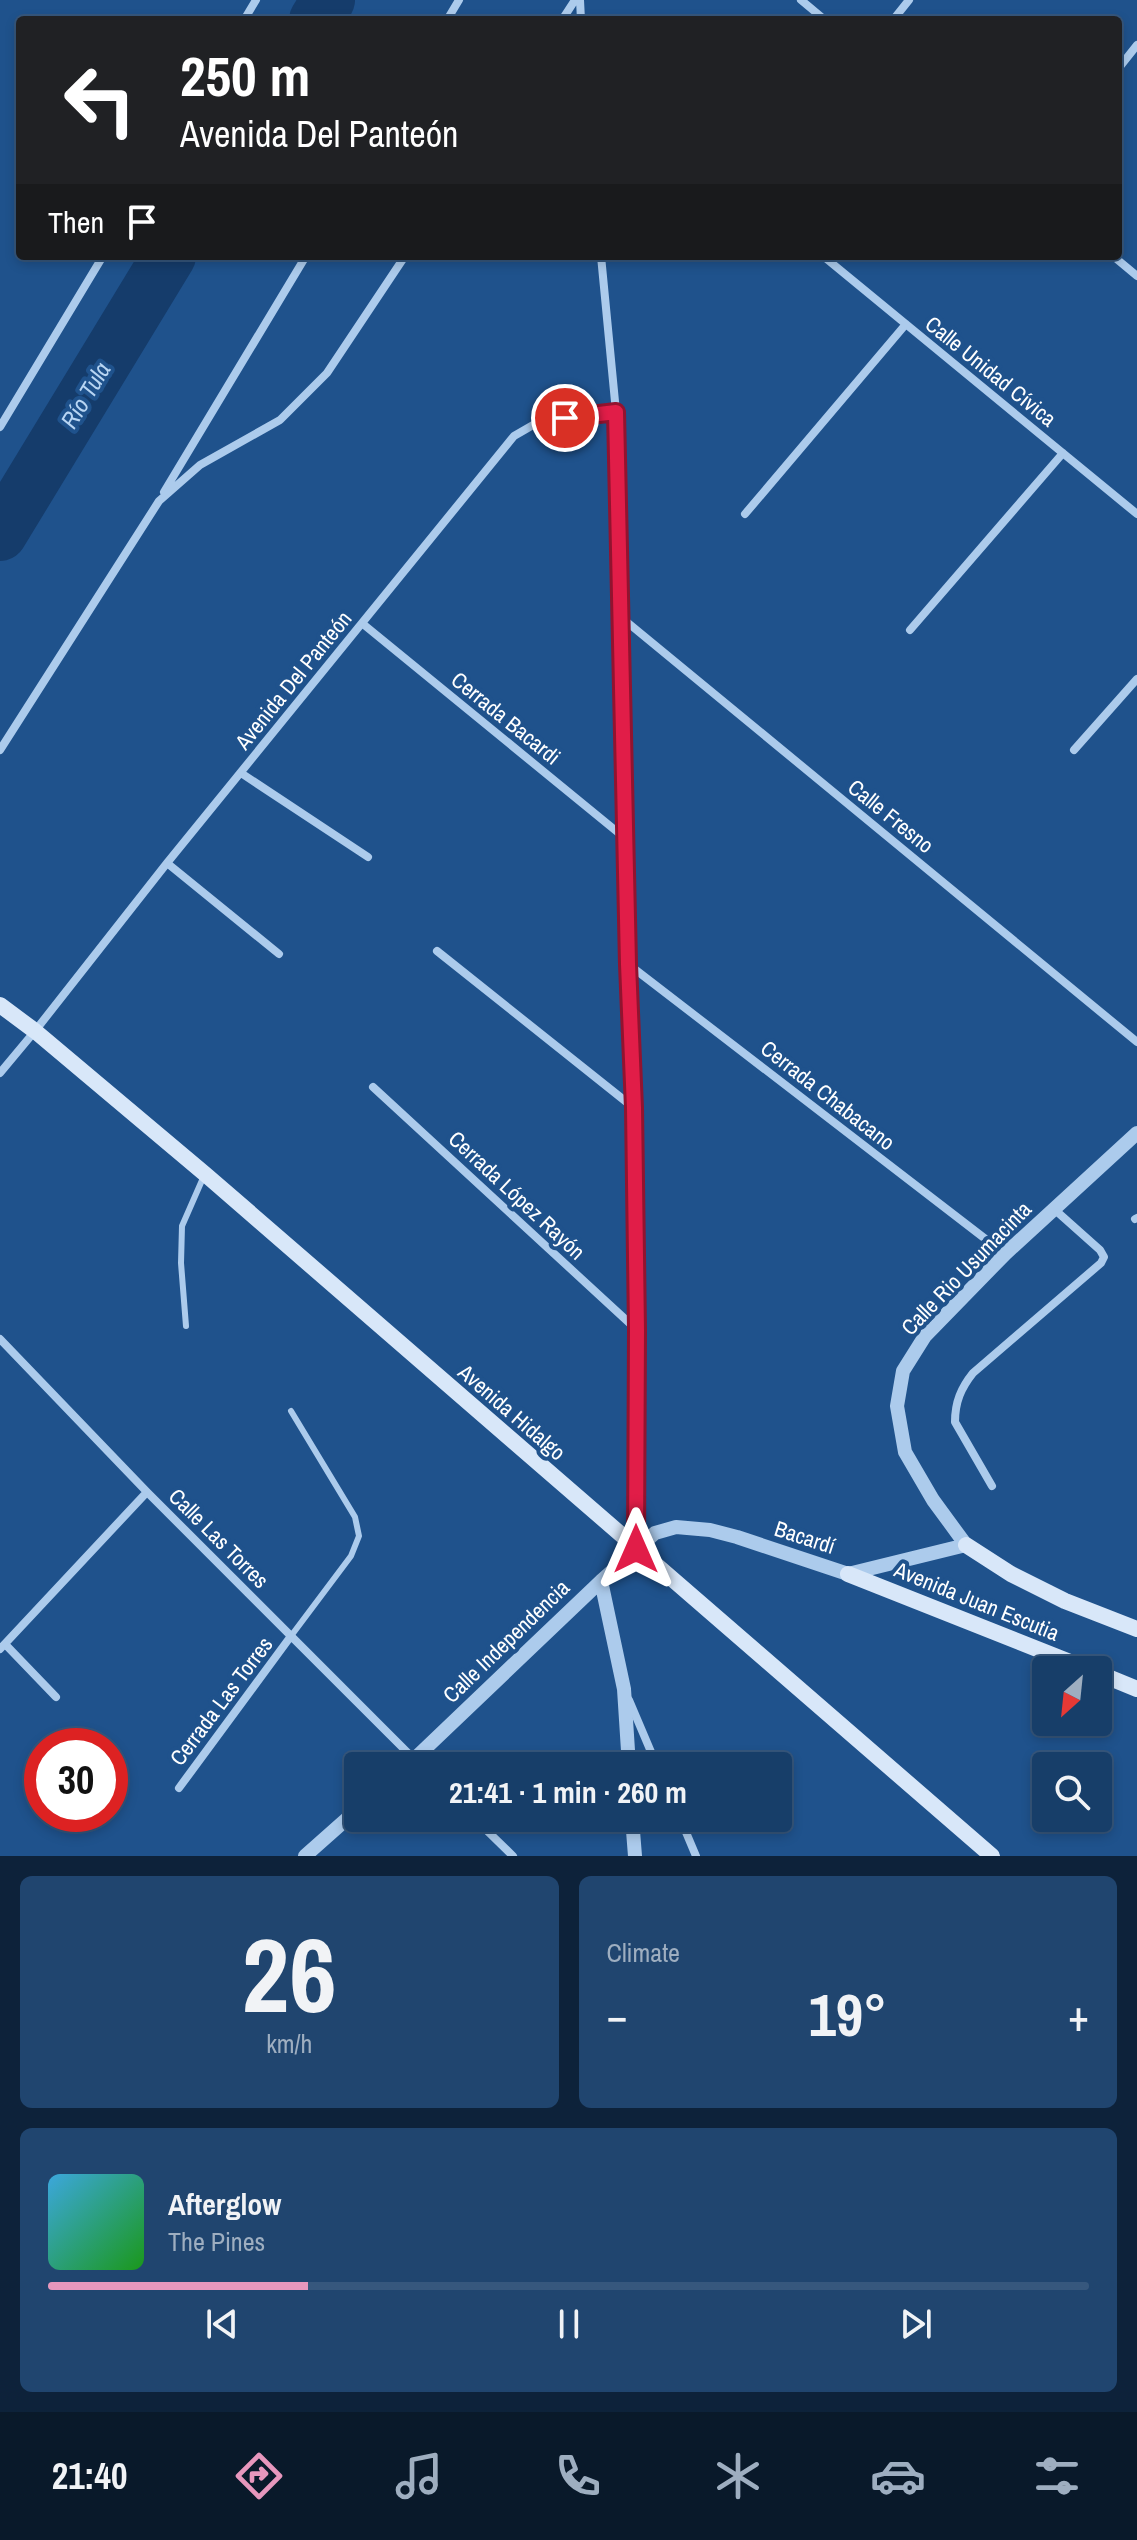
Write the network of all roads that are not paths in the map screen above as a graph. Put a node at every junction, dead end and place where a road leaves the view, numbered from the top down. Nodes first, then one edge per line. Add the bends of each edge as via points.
1 (578, 0) edge
2 (801, 0) edge
3 (909, 0) edge
4 (565, 16) edge
5 (820, 16) edge
6 (896, 16) edge
7 (1137, 45) edge
8 (1122, 64) edge
9 (101, 260) edge
10 (304, 260) edge
11 (402, 260) edge
12 (601, 260) edge
13 (828, 260) edge
14 (1118, 260) edge
15 (1137, 276) edge
16 (906, 324) junction
17 (616, 412) junction
18 (0, 427) edge
19 (1063, 453) junction
20 (159, 501) junction
21 (745, 514) dead end
22 (1137, 514) edge
23 (622, 618) junction
24 (363, 624) junction
25 (910, 630) dead end
26 (1137, 679) edge
27 (0, 750) edge
28 (1074, 750) dead end
29 (241, 773) junction
30 (626, 839) junction
31 (368, 857) dead end
32 (167, 863) junction
33 (437, 951) dead end
34 (279, 954) dead end
35 (628, 964) junction
36 (0, 1005) edge
37 (35, 1031) junction
38 (1137, 1042) edge
39 (0, 1073) edge
40 (373, 1087) dead end
41 (634, 1108) junction
42 (1137, 1133) edge
43 (205, 1174) junction
44 (1054, 1209) junction
45 (1005, 1254) junction
46 (186, 1326) dead end
47 (637, 1330) junction
48 (0, 1339) edge
49 (291, 1411) dead end
50 (992, 1486) dead end
51 (147, 1492) junction
52 (966, 1545) junction
53 (636, 1549) junction
54 (848, 1574) junction
55 (601, 1581) junction
56 (1137, 1629) edge
57 (291, 1636) junction
58 (2, 1646) edge
59 (1055, 1656) edge
60 (1112, 1679) edge
61 (624, 1689) junction
62 (1137, 1689) edge
63 (56, 1697) dead end
64 (402, 1752) edge
65 (426, 1752) edge
66 (628, 1752) edge
67 (651, 1752) edge
68 (179, 1788) dead end
69 (344, 1821) edge
70 (488, 1832) edge
71 (633, 1832) edge
72 (686, 1832) edge
73 (305, 1856) edge
74 (513, 1856) edge
75 (635, 1856) edge
76 (696, 1856) edge
77 (992, 1856) edge

1 - 4 street
2 - 5 street
3 - 6 street
7 - 8 street
9 - 18 street
10 - 20 street
11 - 20 street via 327,373 280,420 200,465
12 - 17 street
13 - 16 street, Calle Unidad Cívica
14 - 15 street
16 - 19 street, Calle Unidad Cívica
16 - 21 street
17 - 23 street
17 - 24 street, Avenida Del Panteón via 540,421 514,436
19 - 22 street, Calle Unidad Cívica
19 - 25 street
20 - 27 street
23 - 30 street
23 - 38 street, Calle Fresno
24 - 29 street, Avenida Del Panteón
24 - 30 street, Cerrada Bacardi
26 - 28 street
29 - 31 street
29 - 32 street, Avenida Del Panteón
30 - 35 street
32 - 34 street
32 - 37 street, Avenida Del Panteón
33 - 41 street
35 - 41 street
35 - 45 street, Cerrada Chabacano
36 - 37 main road, Avenida Hidalgo
37 - 39 street, Avenida Del Panteón
37 - 43 main road, Avenida Hidalgo
40 - 47 street, Cerrada López Rayón
41 - 47 street
42 - 44 street, Calle Rio Usumacinta
43 - 46 lane via 182,1226
43 - 53 main road, Avenida Hidalgo
44 - 45 street, Calle Rio Usumacinta
44 - 50 street via 1104,1257 964,1385 955,1422
45 - 52 street, Calle Rio Usumacinta via 925,1336 903,1371 897,1406 905,1452
47 - 53 street
48 - 51 street, Calle Las Torres
49 - 57 lane via 355,1517 359,1536 351,1556
51 - 57 street, Calle Las Torres
51 - 58 street
52 - 54 street, Bacardí
52 - 56 main road, Avenida Juan Escutia via 1065,1601
53 - 54 street, Bacardí via 655,1533 676,1527 710,1530
53 - 55 street, Calle Independencia
53 - 77 main road, Avenida Hidalgo
54 - 59 main road, Avenida Juan Escutia
55 - 61 street
55 - 65 street, Calle Independencia
57 - 64 street, Calle Las Torres
57 - 68 street, Cerrada Las Torres
58 - 63 street
60 - 62 main road
61 - 66 street
61 - 67 street
69 - 73 street
70 - 74 street
71 - 75 street
72 - 76 street

